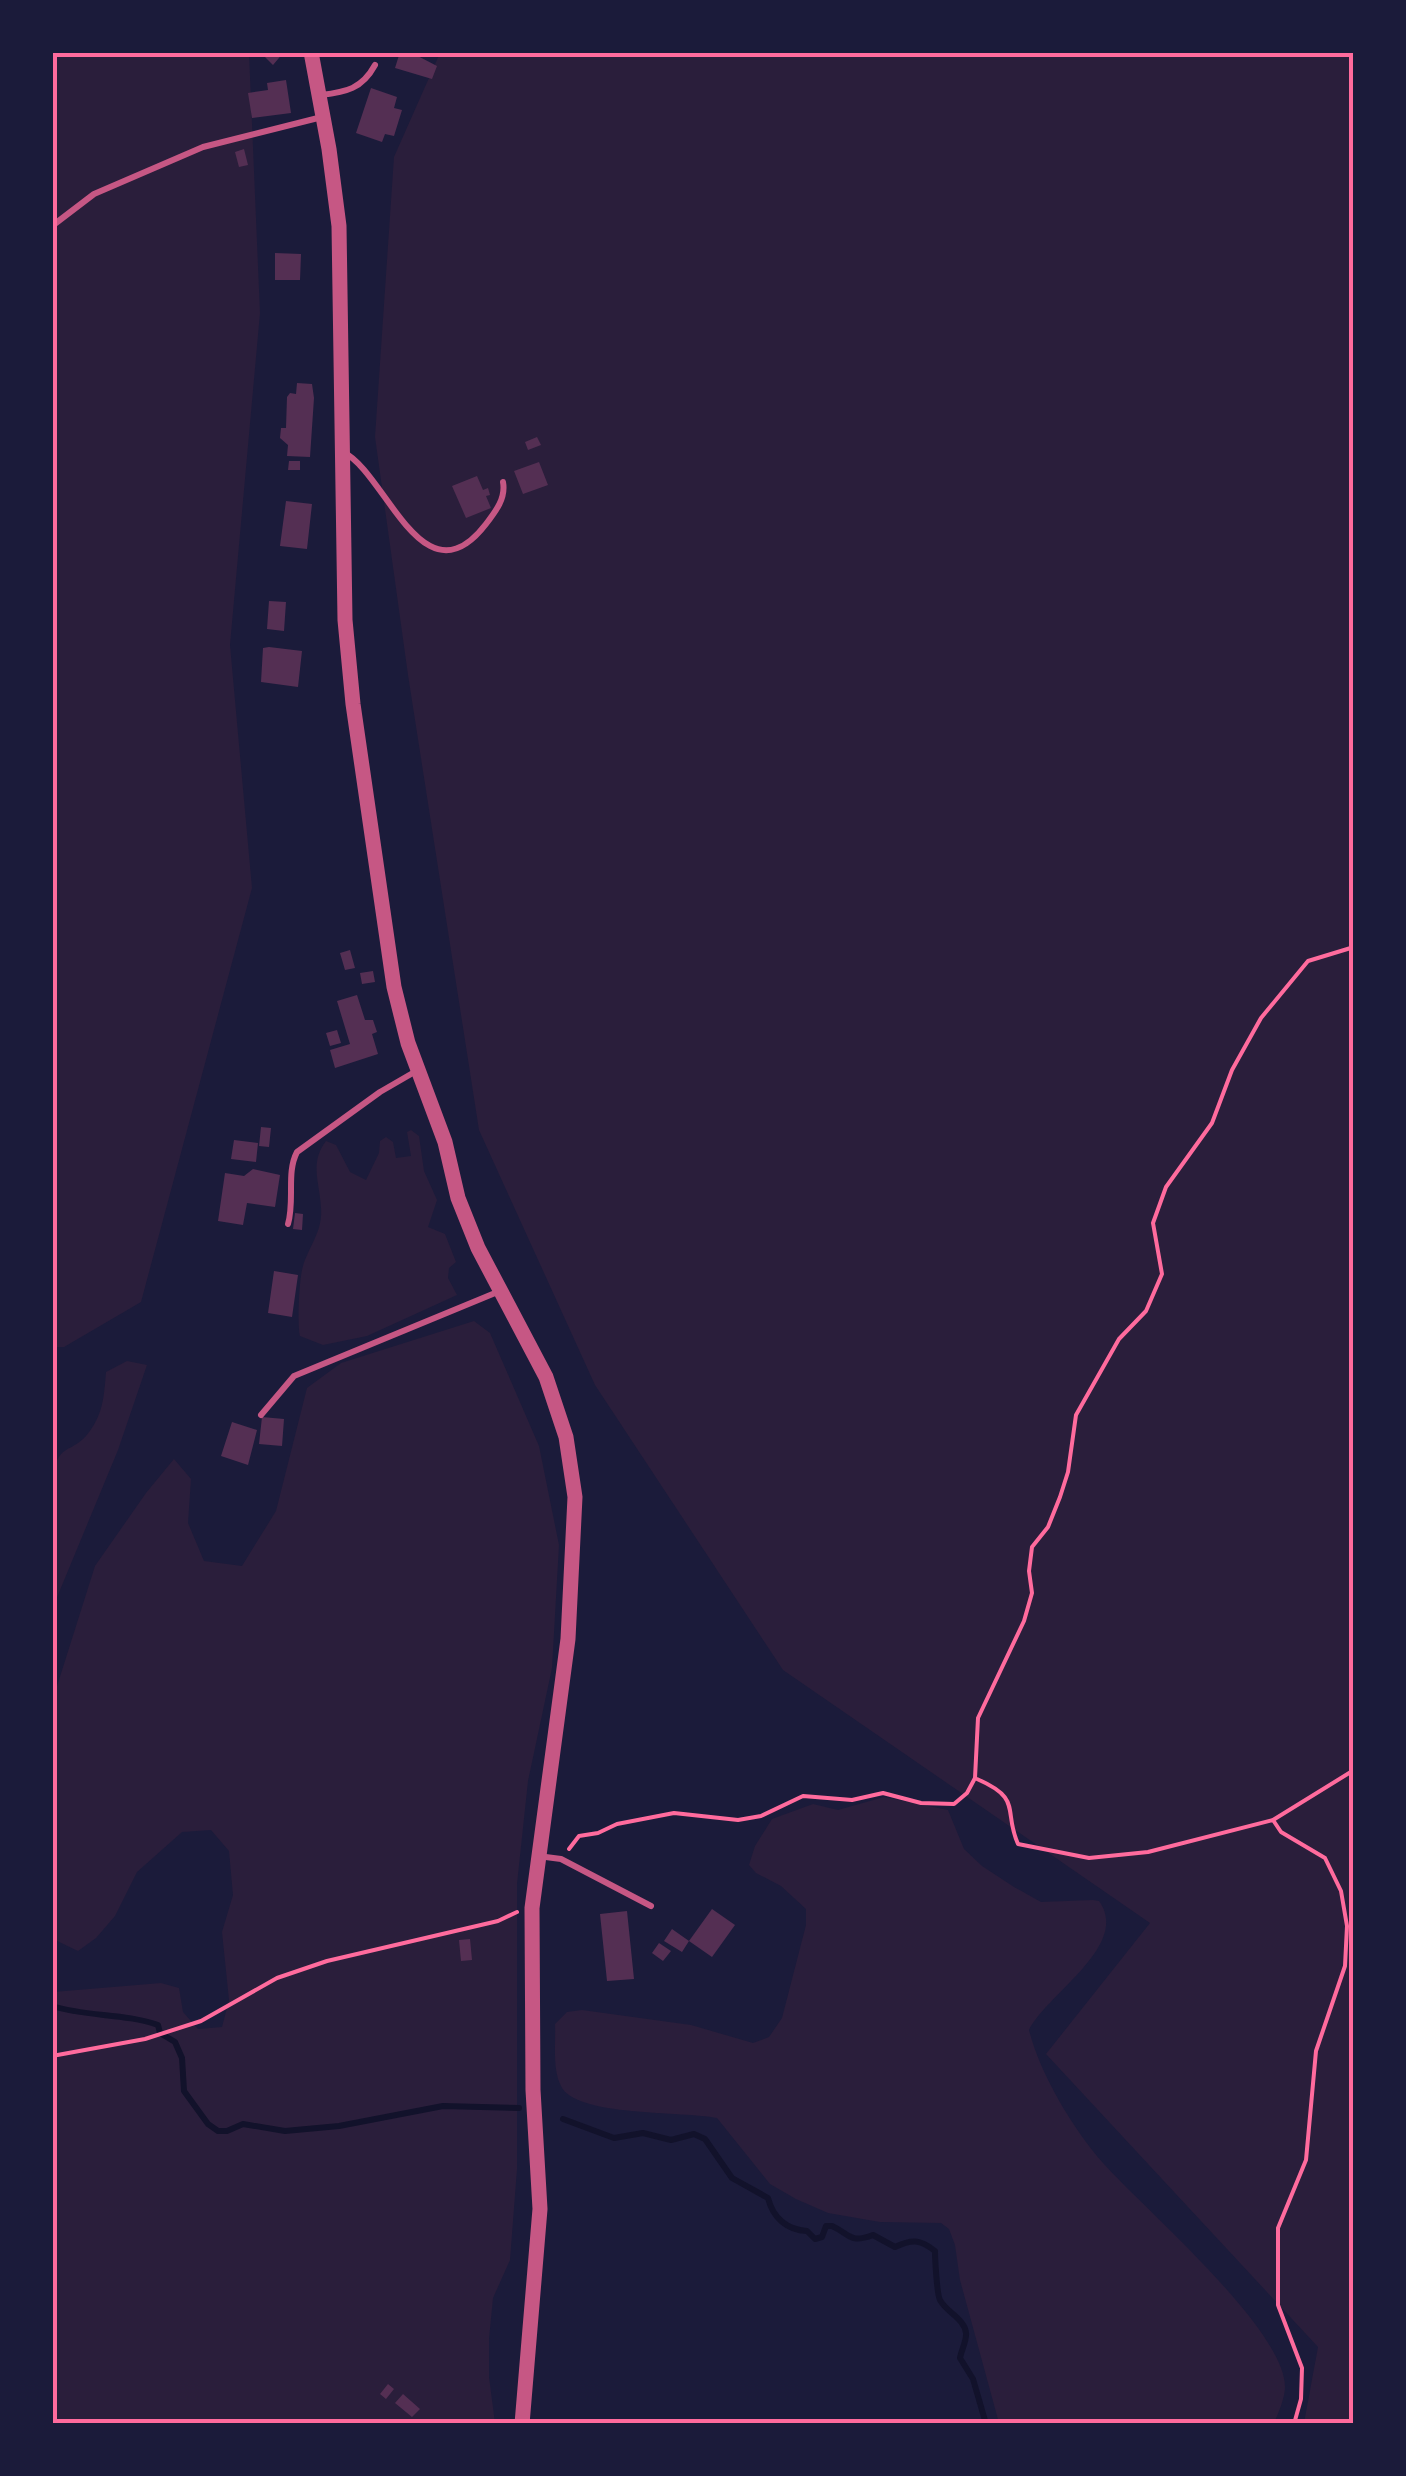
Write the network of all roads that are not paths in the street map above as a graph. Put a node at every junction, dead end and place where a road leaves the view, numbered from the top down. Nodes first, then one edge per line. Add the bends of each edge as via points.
1 (311, 52) edge
2 (375, 65) dead end
3 (320, 96) junction
4 (323, 117) junction
5 (52, 226) edge
6 (342, 452) junction
7 (503, 482) dead end
8 (419, 1070) junction
9 (288, 1224) dead end
10 (501, 1290) junction
11 (261, 1415) dead end
12 (537, 1856) junction
13 (650, 1906) dead end
14 (522, 2424) edge

1 - 3 street
2 - 3 lane via 358,86
3 - 4 street
4 - 5 lane via 203,147 94,194
4 - 6 street via 338,226
6 - 7 lane via 353,457 397,518 437,548 471,540 501,502
6 - 8 street via 353,704 394,987
8 - 9 lane via 297,1152
8 - 10 street via 458,1198
10 - 11 lane via 294,1376
10 - 12 street via 546,1377 566,1437 575,1497 568,1639
12 - 13 lane via 561,1859
12 - 14 street via 533,2090 540,2209

